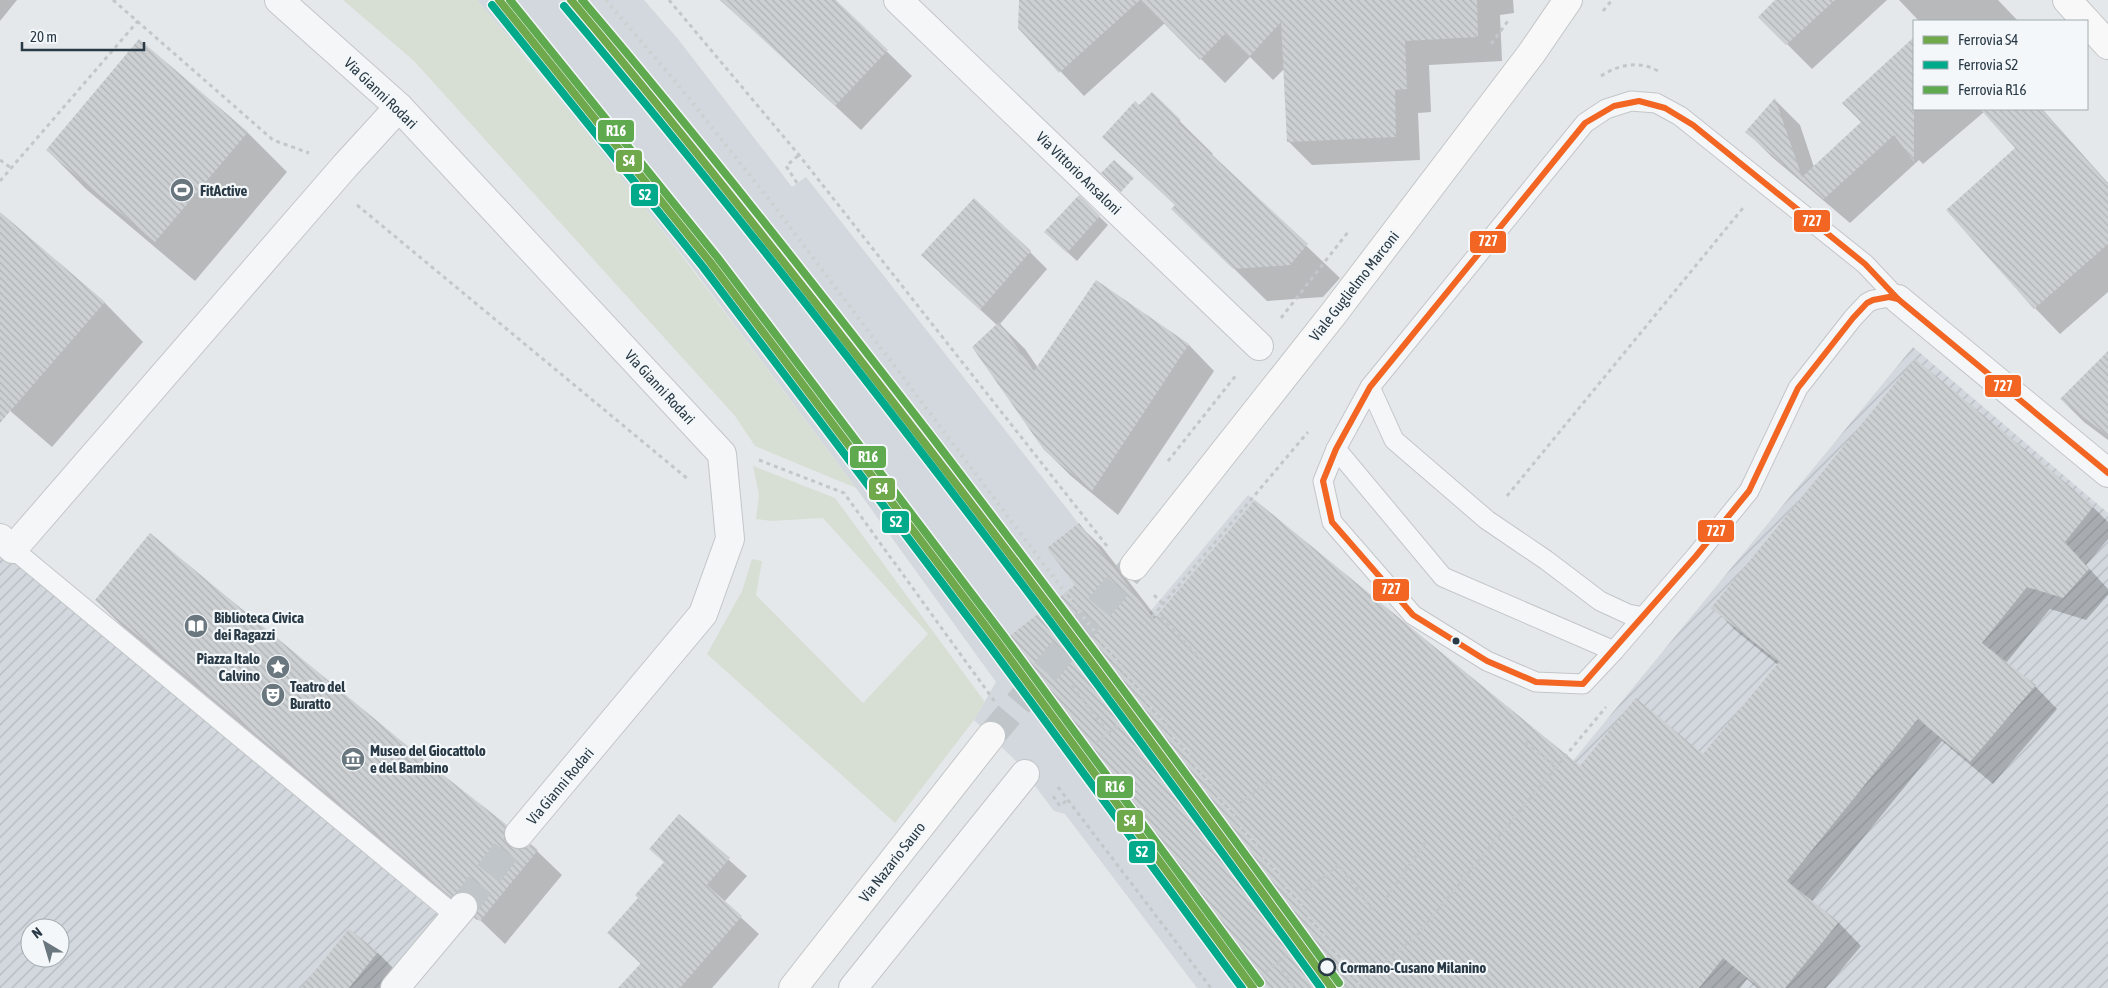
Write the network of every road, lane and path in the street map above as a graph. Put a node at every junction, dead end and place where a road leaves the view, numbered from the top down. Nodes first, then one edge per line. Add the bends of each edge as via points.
1 (113, 0) edge
2 (279, 0) edge
3 (669, 0) edge
4 (1568, 0) edge
5 (2067, 0) edge
6 (909, 3) edge
7 (1512, 15) dead end
8 (2086, 20) edge
9 (138, 22) junction
10 (2088, 22) edge
11 (2108, 44) edge
12 (1490, 46) dead end
13 (1659, 72) dead end
14 (1595, 80) dead end
15 (399, 107) junction
16 (800, 155) junction
17 (0, 160) edge
18 (345, 166) junction
19 (11, 168) junction
20 (0, 181) edge
21 (797, 183) dead end
22 (1736, 202) dead end
23 (1743, 208) junction
24 (1750, 214) dead end
25 (1351, 228) dead end
26 (1898, 299) junction
27 (1260, 346) junction
28 (1370, 387) junction
29 (1309, 430) dead end
30 (1336, 449) junction
31 (754, 458) dead end
32 (1164, 467) dead end
33 (2108, 473) edge
34 (691, 482) dead end
35 (1500, 489) dead end
36 (1508, 495) junction
37 (1515, 501) dead end
38 (1487, 520) junction
39 (1110, 535) dead end
40 (7, 544) edge
41 (1134, 566) tunnel mouth
42 (1152, 617) dead end
43 (1161, 617) dead end
44 (1644, 617) junction
45 (1614, 651) junction
46 (1203, 662) dead end
47 (1072, 684) dead end
48 (1611, 702) dead end
49 (1000, 709) dead end
50 (1124, 722) dead end
51 (1108, 733) junction
52 (991, 736) tunnel mouth
53 (1525, 742) dead end
54 (1089, 748) dead end
55 (1557, 767) junction
56 (1025, 774) dead end
57 (1278, 774) dead end
58 (1052, 780) dead end
59 (1067, 800) junction
60 (1239, 804) dead end
61 (1060, 806) dead end
62 (519, 834) tunnel mouth
63 (1428, 840) dead end
64 (1304, 892) dead end
65 (1386, 898) dead end
66 (459, 911) joint
67 (1375, 913) dead end
68 (1293, 950) dead end
69 (1277, 963) junction
70 (1260, 977) dead end
71 (1366, 977) dead end
72 (395, 988) edge
73 (793, 988) edge
74 (853, 988) edge
75 (1211, 988) edge
76 (1295, 988) edge

1 - 9 path
2 - 15 street, Via Gianni Rodari
3 - 16 path
4 - 41 street, Viale Guglielmo Marconi via 1531,54 1334,313
5 - 8 street
6 - 27 street, Via Vittorio Ansaloni
7 - 12 path
9 - 18 path via 273,140
9 - 19 path
10 - 11 street
13 - 14 path via 1643,64 1633,64 1612,70
15 - 18 street
15 - 62 street, Via Gianni Rodari via 722,454 730,539 703,614
16 - 21 path via 786,166
16 - 39 path via 1104,543
17 - 19 path
18 - 34 path via 363,182 350,199
18 - 40 street
19 - 20 path
22 - 23 path
23 - 24 path
23 - 36 path
25 - 27 path
26 - 28 lane via 1865,264 1687,120 1656,103 1631,101 1606,109 1585,123
26 - 33 street
26 - 44 lane via 1881,298 1867,303 1812,368 1792,399 1749,491
27 - 32 path
28 - 30 lane
28 - 38 lane via 1394,440
29 - 42 path via 1213,549
30 - 45 lane via 1443,577
30 - 45 lane via 1323,481 1332,522 1413,615 1487,661 1536,682 1583,684
31 - 49 path via 844,493
35 - 36 path
36 - 37 path
36 - 38 path
38 - 44 lane via 1600,601 1628,614
40 - 66 lane
43 - 46 path
44 - 45 lane
47 - 51 path
48 - 55 path
50 - 51 path
51 - 54 path
52 - 73 street, Via Nazario Sauro
53 - 55 path
55 - 71 path via 1417,935
56 - 74 street
57 - 60 path
58 - 59 path
59 - 61 path
59 - 75 path
63 - 65 path
64 - 67 path via 1339,865
66 - 72 street
68 - 69 path
69 - 70 path
69 - 76 path

